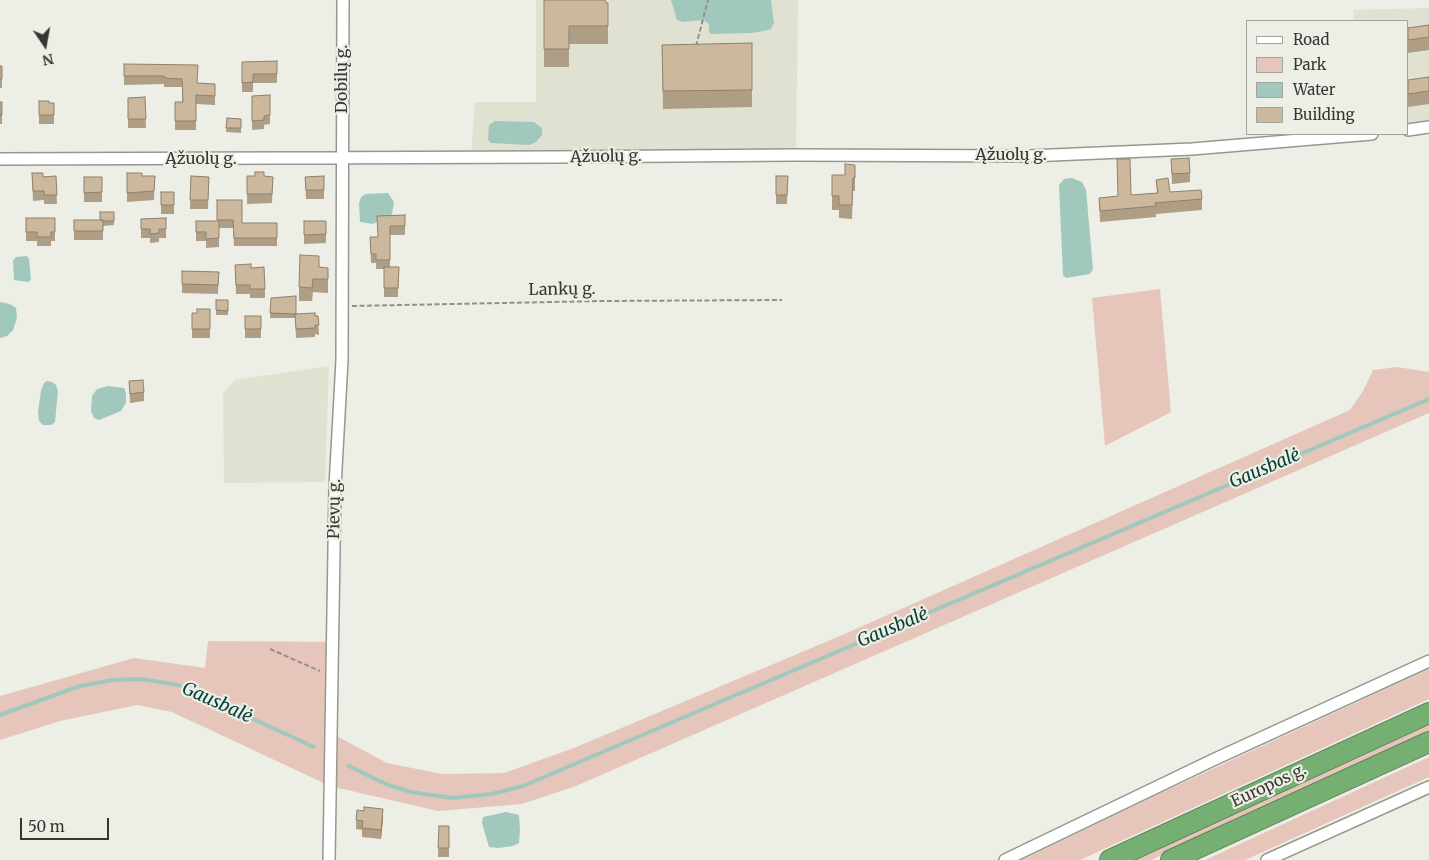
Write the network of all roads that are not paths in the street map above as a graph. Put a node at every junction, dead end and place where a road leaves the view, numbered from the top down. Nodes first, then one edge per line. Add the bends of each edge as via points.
1 (343, 0) edge
2 (1429, 127) edge
3 (1409, 130) edge
4 (1360, 135) edge
5 (341, 158) junction
6 (0, 159) edge
7 (1429, 661) edge
8 (1429, 713) edge
9 (1429, 742) edge
10 (1429, 787) edge
11 (329, 860) edge
12 (1005, 860) edge
13 (1110, 860) edge
14 (1171, 860) edge
15 (1267, 860) edge

1 - 5 street, Dobilų g.
2 - 3 street
4 - 5 street, Ąžuolų g. via 1213,147 1029,156 794,154
5 - 6 street, Ąžuolų g.
5 - 11 street, Pievų g. via 342,360 335,486
7 - 12 street
8 - 13 highway, Europos g.
9 - 14 highway, Europos g.
10 - 15 street

